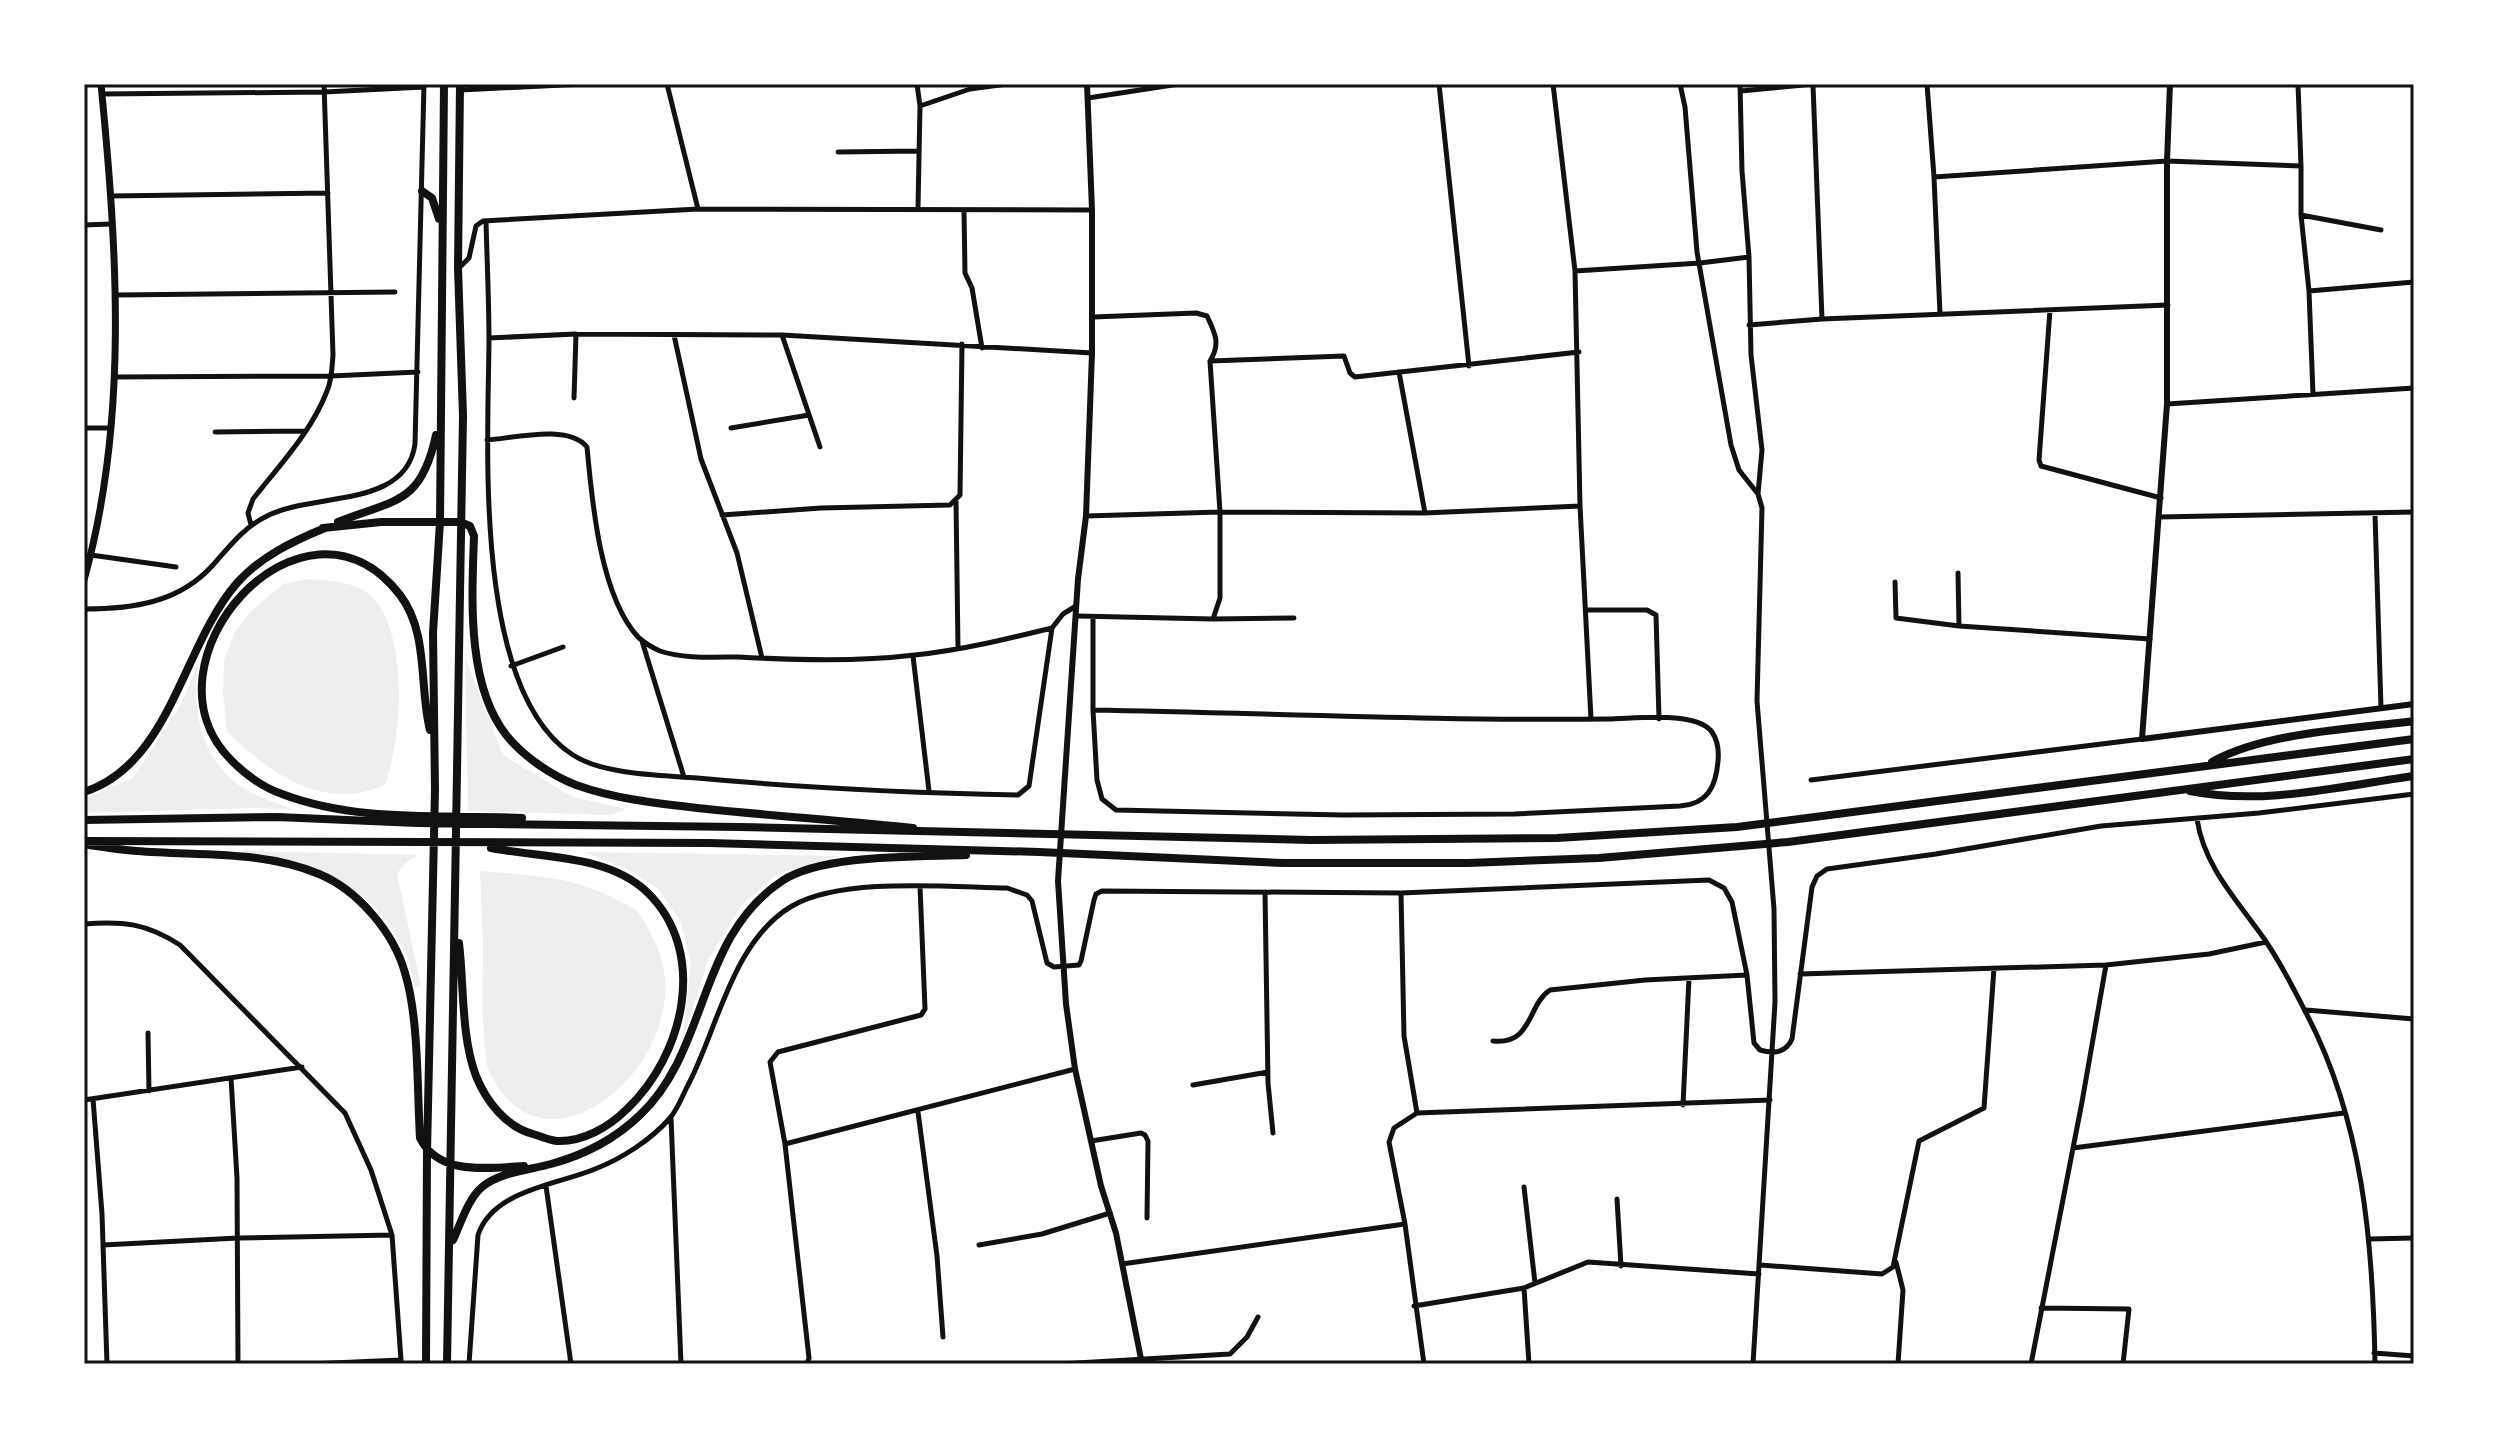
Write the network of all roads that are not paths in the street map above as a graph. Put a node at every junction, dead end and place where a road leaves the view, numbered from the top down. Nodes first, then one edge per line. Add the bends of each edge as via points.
1 (101, 84) edge
2 (197, 84) edge
3 (324, 84) edge
4 (444, 84) edge
5 (582, 84) edge
6 (667, 84) edge
7 (917, 84) edge
8 (1007, 84) edge
9 (1087, 84) edge
10 (1179, 84) edge
11 (1439, 84) edge
12 (1553, 84) edge
13 (1680, 84) edge
14 (1927, 84) edge
15 (2170, 84) edge
16 (2298, 84) edge
17 (1813, 85) edge
18 (424, 86) edge
19 (460, 87) edge
20 (1740, 87) edge
21 (324, 92) junction
22 (198, 93) junction
23 (102, 94) junction
24 (1088, 98) junction
25 (920, 106) junction
26 (919, 151) junction
27 (838, 152) dead end
28 (2167, 161) junction
29 (2301, 166) junction
30 (1934, 177) junction
31 (422, 191) junction
32 (328, 193) junction
33 (110, 196) junction
34 (918, 208) junction
35 (698, 209) junction
36 (964, 210) junction
37 (1092, 210) junction
38 (2301, 215) junction
39 (486, 221) junction
40 (111, 224) junction
41 (84, 225) edge
42 (442, 229) junction
43 (2381, 230) dead end
44 (1749, 257) junction
45 (1700, 263) junction
46 (458, 268) junction
47 (1575, 271) junction
48 (2414, 282) edge
49 (2309, 291) junction
50 (331, 292) junction
51 (395, 292) dead end
52 (116, 295) junction
53 (2169, 305) junction
54 (2050, 310) junction
55 (1940, 314) junction
56 (1093, 317) junction
57 (1822, 319) junction
58 (1749, 325) junction
59 (576, 334) junction
60 (674, 335) junction
61 (782, 335) junction
62 (489, 338) junction
63 (962, 344) junction
64 (982, 348) junction
65 (1579, 352) junction
66 (1092, 353) junction
67 (1210, 361) junction
68 (1469, 366) junction
69 (418, 372) junction
70 (1399, 372) junction
71 (331, 376) junction
72 (114, 377) junction
73 (2414, 388) edge
74 (2313, 394) junction
75 (574, 398) dead end
76 (2167, 404) junction
77 (809, 415) junction
78 (439, 419) junction
79 (84, 428) edge
80 (112, 428) junction
81 (731, 428) dead end
82 (305, 431) junction
83 (215, 432) dead end
84 (487, 440) junction
85 (820, 447) dead end
86 (1758, 494) junction
87 (2161, 498) junction
88 (956, 501) junction
89 (1580, 506) junction
90 (1220, 512) junction
91 (2414, 512) edge
92 (1425, 513) junction
93 (2375, 513) junction
94 (722, 515) junction
95 (1086, 516) junction
96 (2159, 517) junction
97 (440, 522) junction
98 (460, 522) junction
99 (251, 525) junction
100 (323, 528) junction
101 (84, 536) edge
102 (96, 536) junction
103 (91, 555) junction
104 (176, 567) dead end
105 (1958, 573) dead end
106 (84, 580) edge
107 (1895, 582) dead end
108 (1077, 605) junction
109 (84, 609) edge
110 (1587, 610) junction
111 (1077, 616) junction
112 (1093, 618) junction
113 (1294, 618) dead end
114 (1213, 619) junction
115 (1959, 626) junction
116 (1052, 628) junction
117 (2150, 639) junction
118 (642, 640) junction
119 (563, 647) dead end
120 (958, 649) junction
121 (913, 656) junction
122 (762, 658) junction
123 (511, 666) junction
124 (2414, 704) edge
125 (2381, 708) junction
126 (1093, 710) junction
127 (1591, 719) junction
128 (1659, 719) junction
129 (2414, 721) edge
130 (2142, 739) junction
131 (2414, 739) edge
132 (433, 744) junction
133 (2414, 759) edge
134 (2207, 765) junction
135 (2414, 776) edge
136 (684, 777) junction
137 (1811, 780) dead end
138 (2181, 790) junction
139 (929, 791) junction
140 (84, 792) edge
141 (2414, 794) edge
142 (2197, 819) junction
143 (84, 820) edge
144 (563, 824) junction
145 (954, 832) junction
146 (84, 843) edge
147 (474, 844) junction
148 (1039, 852) junction
149 (920, 886) junction
150 (1265, 892) junction
151 (1401, 893) junction
152 (456, 921) junction
153 (84, 924) edge
154 (2266, 942) junction
155 (2106, 965) junction
156 (1065, 967) junction
157 (1994, 968) junction
158 (1800, 974) junction
159 (1747, 975) junction
160 (1689, 978) junction
161 (2305, 1010) junction
162 (2414, 1019) edge
163 (148, 1033) dead end
164 (1493, 1041) dead end
165 (1774, 1052) junction
166 (302, 1067) junction
167 (1075, 1069) junction
168 (1268, 1072) junction
169 (231, 1078) junction
170 (1193, 1085) dead end
171 (149, 1091) junction
172 (93, 1099) junction
173 (84, 1100) edge
174 (1770, 1100) junction
175 (1683, 1105) junction
176 (918, 1112) junction
177 (1417, 1113) junction
178 (2344, 1113) junction
179 (671, 1118) junction
180 (1273, 1133) dead end
181 (1091, 1141) junction
182 (785, 1144) junction
183 (2073, 1148) junction
184 (427, 1152) junction
185 (553, 1163) junction
186 (451, 1166) junction
187 (546, 1186) junction
188 (1524, 1187) dead end
189 (1617, 1199) dead end
190 (1110, 1213) junction
191 (1147, 1218) dead end
192 (1405, 1224) junction
193 (392, 1235) junction
194 (238, 1238) junction
195 (2414, 1238) edge
196 (2369, 1239) junction
197 (451, 1244) junction
198 (103, 1245) junction
199 (979, 1245) dead end
200 (1896, 1261) junction
201 (1122, 1264) junction
202 (1760, 1265) junction
203 (1621, 1266) junction
204 (1759, 1274) junction
205 (1535, 1283) junction
206 (1524, 1288) junction
207 (1414, 1306) junction
208 (2041, 1308) junction
209 (1258, 1317) dead end
210 (943, 1337) dead end
211 (2374, 1353) junction
212 (2414, 1356) edge
213 (1141, 1361) edge
214 (401, 1362) edge
215 (107, 1364) edge
216 (238, 1364) edge
217 (309, 1364) edge
218 (426, 1364) edge
219 (447, 1364) edge
220 (469, 1364) edge
221 (571, 1364) edge
222 (681, 1364) edge
223 (807, 1364) edge
224 (1060, 1364) edge
225 (1424, 1364) edge
226 (1529, 1364) edge
227 (1753, 1364) edge
228 (1898, 1364) edge
229 (2031, 1364) edge
230 (2123, 1364) edge
231 (2375, 1364) edge

1 - 23 main road
2 - 22 street
3 - 21 street
4 - 42 highway
5 - 19 street
6 - 35 street
7 - 25 street
8 - 25 street via 970,89
9 - 24 street
10 - 24 street
11 - 68 street
12 - 47 street
13 - 45 street
14 - 30 street
15 - 28 street
16 - 29 street
17 - 20 street
17 - 57 street
18 - 21 street
18 - 31 street
19 - 46 highway
20 - 44 street
21 - 22 street
21 - 32 street
22 - 23 street
23 - 33 main road
24 - 37 street
25 - 26 street
26 - 27 street
26 - 34 street
28 - 29 street
28 - 30 street
28 - 53 street
29 - 38 street
30 - 55 street
31 - 42 highway via 432,198
31 - 69 street
32 - 33 street
32 - 50 street
33 - 40 main road
34 - 35 street
34 - 36 street
35 - 39 street
36 - 37 street
36 - 64 street via 965,273
37 - 56 street
38 - 43 street
38 - 49 street
39 - 46 street via 476,226 469,258
39 - 62 street
40 - 41 street
40 - 52 main road
42 - 78 highway
44 - 45 street
44 - 58 street
45 - 47 street
45 - 86 street via 1734,458
46 - 98 highway
47 - 65 street
48 - 49 street
49 - 74 street
50 - 51 street
50 - 52 street
50 - 71 street
52 - 72 main road
53 - 54 street
53 - 76 street
54 - 55 street
54 - 87 street via 2041,466
55 - 57 street
56 - 66 street
56 - 67 street via 1207,316 1217,337
57 - 58 street
58 - 86 street via 1762,450
59 - 60 street
59 - 62 street
59 - 75 street
60 - 61 street
60 - 94 street via 701,459
61 - 63 street
61 - 77 street
62 - 84 street
63 - 64 street
63 - 88 street
64 - 66 street
65 - 68 street
65 - 89 street
66 - 95 street
67 - 70 street via 1341,355 1355,377
67 - 90 street
68 - 70 street
69 - 71 street
69 - 99 street via 414,452 396,481 381,489 286,508
70 - 92 street
71 - 72 street
71 - 82 street
72 - 80 main road
73 - 74 street
74 - 76 street
76 - 87 street
77 - 81 street
77 - 85 street
78 - 97 highway
78 - 100 highway via 425,472 410,492
79 - 80 street
80 - 102 main road
82 - 83 street
82 - 99 street via 253,499
84 - 118 street via 560,434 573,435 587,447 594,521 612,587 625,621
84 - 123 street via 495,586
86 - 165 street via 1762,508 1757,701 1771,863
87 - 96 street
88 - 94 street
88 - 120 street
89 - 92 street
89 - 110 street
90 - 92 street
90 - 95 street
90 - 114 street via 1220,598
91 - 93 street
93 - 96 street
93 - 125 street
94 - 122 street via 737,553
95 - 108 street
96 - 117 street
97 - 98 highway
97 - 100 highway
97 - 132 highway
98 - 145 highway via 470,526 474,536 472,614 481,678 506,735 530,759 574,784 632,800
98 - 152 highway
99 - 109 street via 203,575 174,594 135,607
100 - 140 highway via 266,558 236,584 198,642 149,742 124,770
101 - 102 street
102 - 103 main road
103 - 104 street
103 - 106 main road
105 - 115 street
107 - 115 street via 1896,618
108 - 111 street
108 - 116 street
110 - 127 street
110 - 128 street via 1655,613
111 - 112 street
111 - 156 street via 1058,881
112 - 114 street
112 - 126 street
113 - 114 street
115 - 117 street
116 - 120 street
116 - 139 street via 1029,786 1018,795
117 - 130 street
118 - 122 street via 667,652
118 - 136 street
119 - 123 street
120 - 121 street
121 - 122 street
121 - 139 street
123 - 136 street via 545,729 576,757 627,771
124 - 125 street
125 - 130 street
126 - 127 street
126 - 128 street via 1098,787 1116,810 1343,815 1514,814 1698,802 1716,780 1717,741 1699,722
127 - 128 street
129 - 134 highway via 2265,742
130 - 137 street
131 - 134 highway
132 - 144 highway via 410,613 382,575 360,561 326,554 296,558 259,579 223,620 206,655 202,713 214,742 250,778 280,794 363,813
132 - 184 highway
133 - 138 highway
134 - 145 highway via 1737,827 1663,832 1423,840
135 - 138 highway via 2258,796
136 - 139 street via 804,788
138 - 148 highway via 1851,834 1599,858 1283,863
141 - 142 street
142 - 154 street via 2206,855
142 - 158 street via 2069,830 1827,869 1813,883
143 - 144 highway via 277,817
144 - 145 highway
146 - 147 highway
146 - 184 highway via 267,860 321,874 354,897 392,941 405,972 420,1138
147 - 148 highway via 709,843
147 - 152 highway via 596,865 645,890 668,917 683,973 677,1027 655,1077 613,1123 587,1136 557,1141 509,1123 489,1101 469,1042
148 - 185 highway via 851,861 784,879 736,925 661,1091 611,1139
149 - 156 street via 1007,888 1027,895 1047,963
149 - 179 street via 822,894 778,916 750,946 736,972 702,1060
149 - 182 street via 923,1012 778,1052 770,1062
150 - 151 street
150 - 156 street via 1102,891 1094,900 1081,961
150 - 168 street
151 - 159 street via 1709,880 1730,896
151 - 177 street via 1404,1036
152 - 186 highway
153 - 166 street via 136,924 180,945
154 - 155 street
154 - 161 street
155 - 157 street
155 - 183 street
156 - 167 street
157 - 158 street
157 - 200 street via 1984,1108 1919,1141
158 - 165 street via 1790,1043
159 - 160 street
159 - 165 street via 1754,1043
160 - 164 street via 1550,990 1519,1034
160 - 175 street
161 - 162 street
161 - 178 street
163 - 171 street
165 - 174 street
166 - 169 street
166 - 193 street via 345,1113
167 - 176 street
167 - 181 street
168 - 170 street
168 - 180 street
169 - 171 street
169 - 194 street
171 - 172 street
172 - 173 street
172 - 198 street
174 - 175 street
174 - 202 street
175 - 177 street
176 - 182 street
176 - 210 street
177 - 192 street via 1394,1128 1389,1142
178 - 183 street
178 - 196 street via 2361,1174
179 - 187 street via 621,1157
179 - 222 street
181 - 190 street
181 - 191 street via 1145,1135
182 - 223 street
183 - 208 street
184 - 186 highway
184 - 218 highway
185 - 186 highway
185 - 197 highway via 483,1186
186 - 197 highway
187 - 220 street via 501,1204 481,1224
187 - 221 street
188 - 205 street
189 - 203 street
190 - 199 street via 1042,1234
190 - 201 street
192 - 201 street
192 - 207 street
193 - 194 street
193 - 214 street
194 - 198 street
194 - 216 street
195 - 196 street
196 - 211 street
197 - 219 highway
198 - 215 street
200 - 202 street via 1882,1274
200 - 228 street via 1903,1290
201 - 213 street
202 - 204 street
203 - 204 street
203 - 205 street via 1588,1262
204 - 227 street
205 - 206 street
206 - 207 street
206 - 226 street
207 - 225 street
208 - 229 street
208 - 230 street via 2129,1309
209 - 213 street via 1230,1354
211 - 212 street
211 - 231 street
213 - 224 street
214 - 217 street

